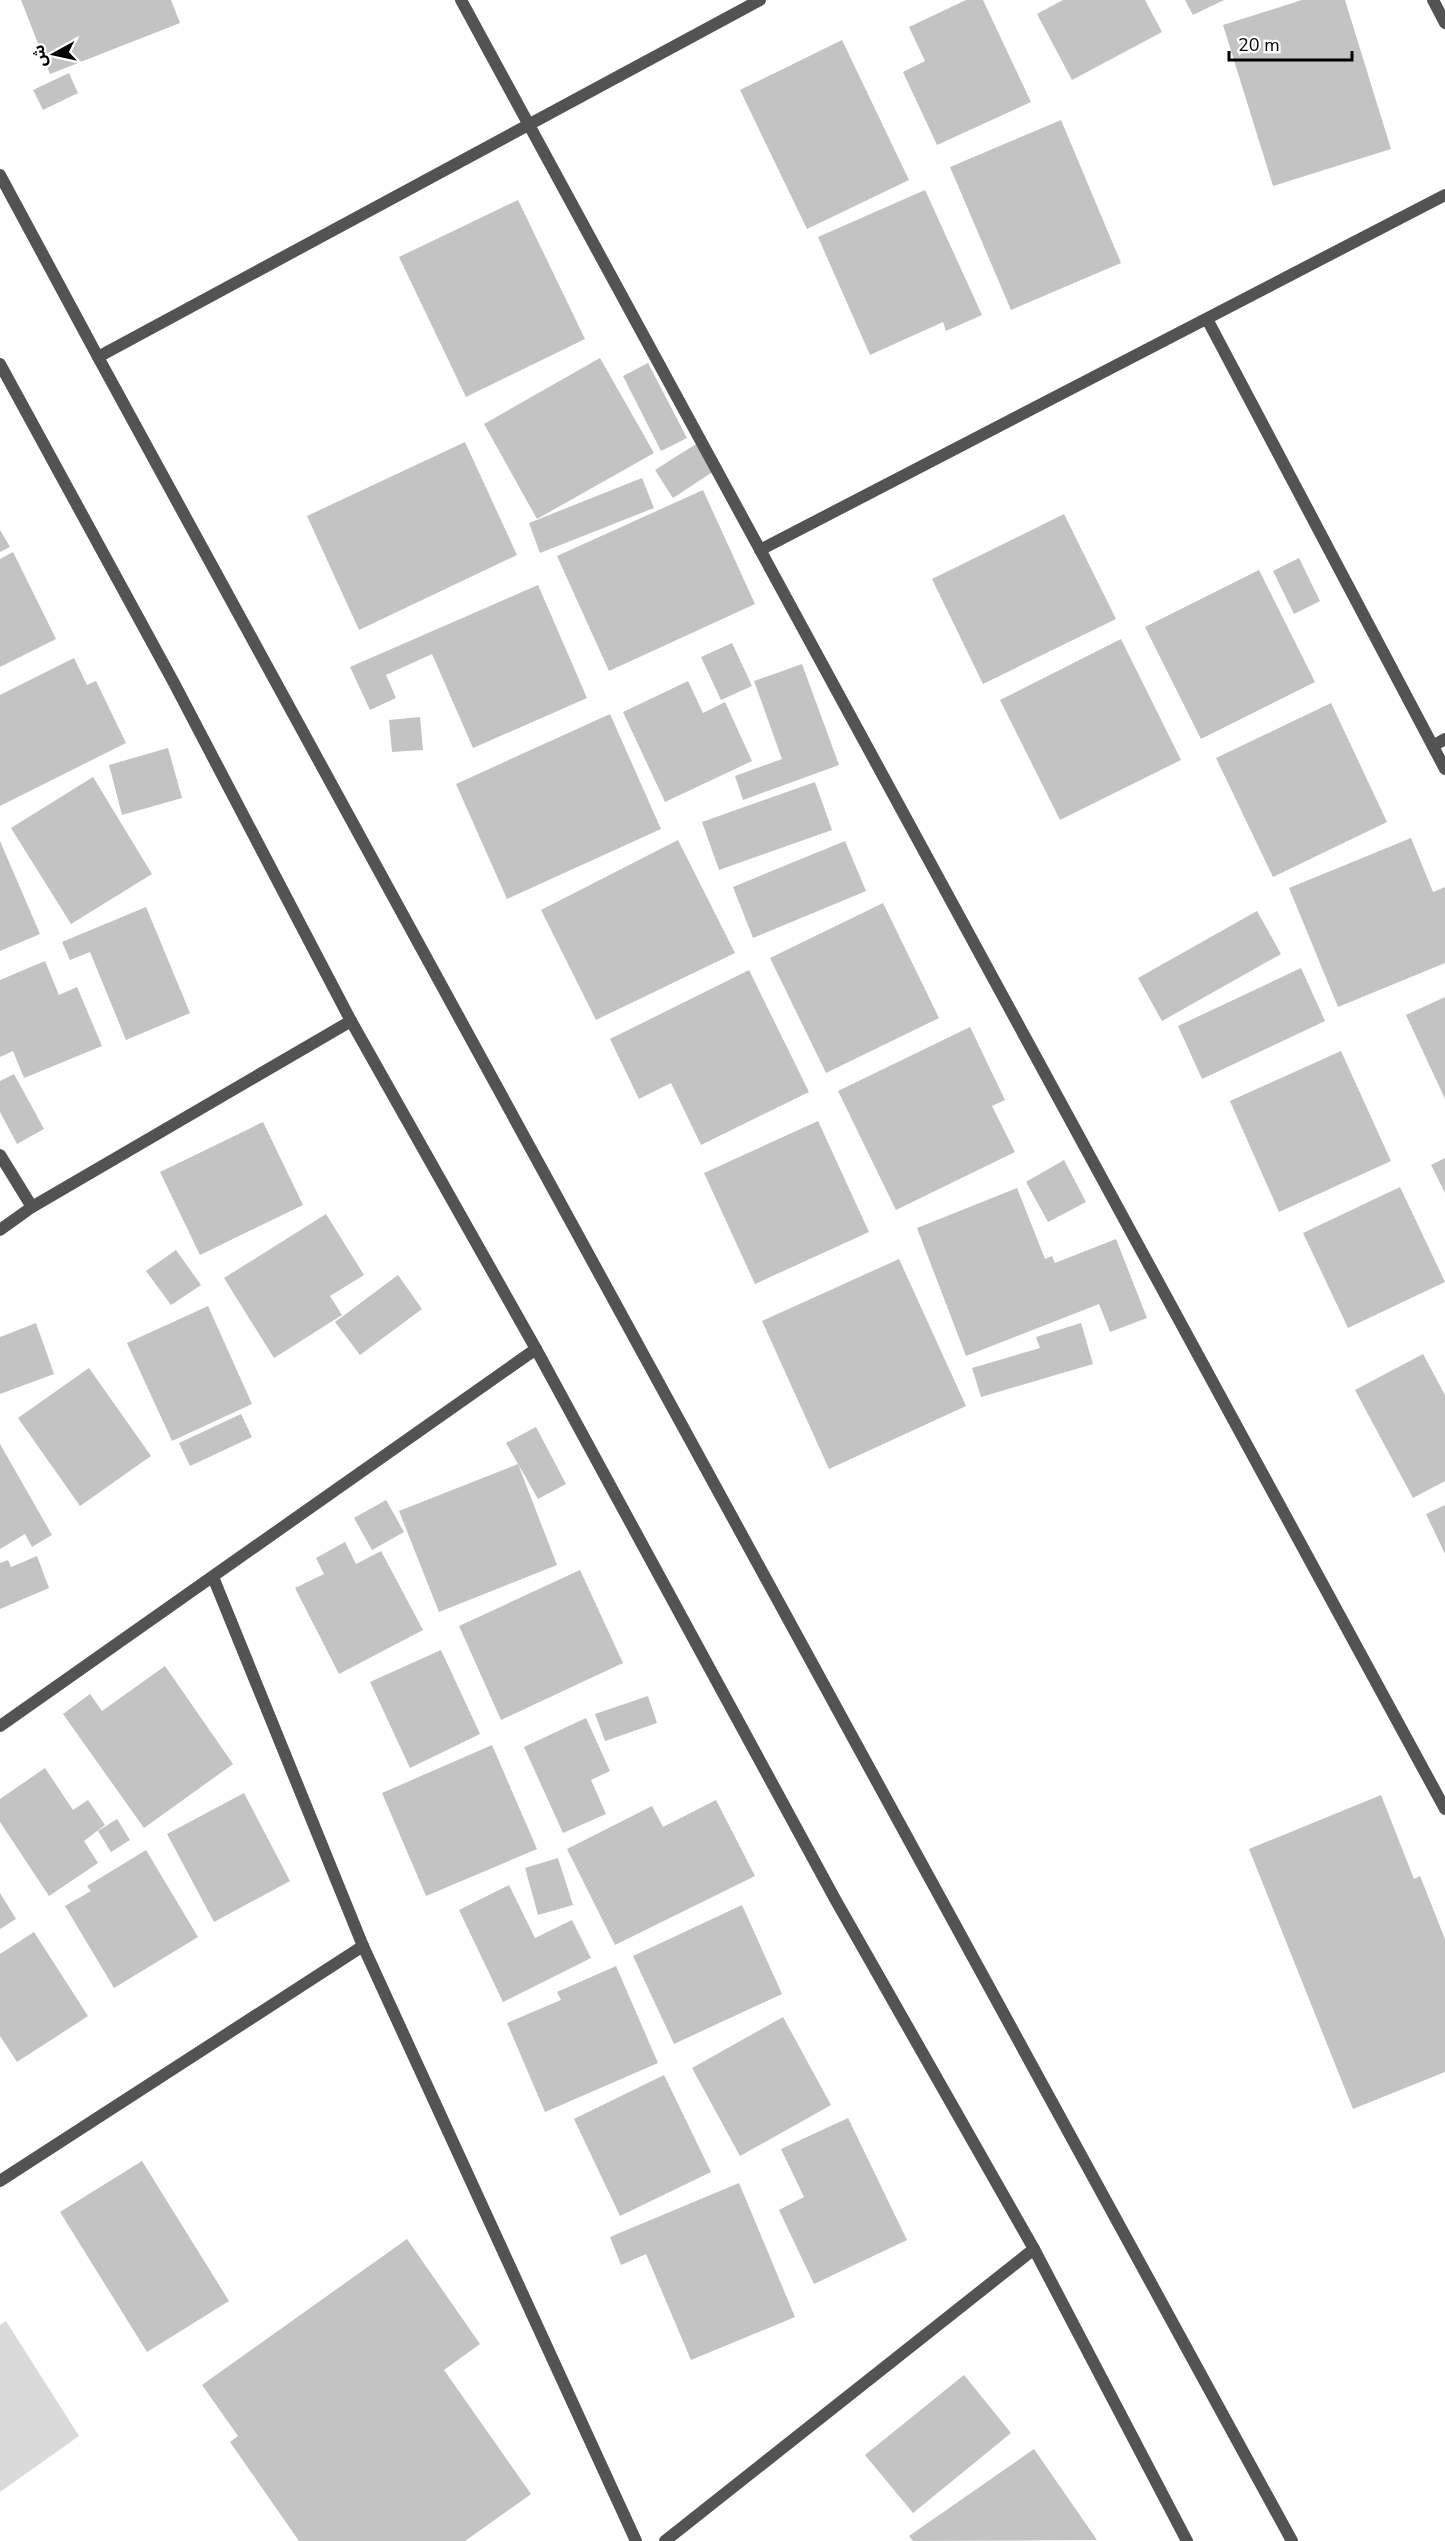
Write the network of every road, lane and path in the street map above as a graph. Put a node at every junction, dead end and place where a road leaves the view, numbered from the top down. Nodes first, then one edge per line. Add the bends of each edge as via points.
1 (461, 0) edge
2 (760, 0) edge
3 (1433, 0) edge
4 (1445, 23) edge
5 (529, 124) junction
6 (0, 175) edge
7 (1445, 195) edge
8 (1207, 319) junction
9 (98, 357) junction
10 (0, 364) edge
11 (760, 550) junction
12 (1445, 739) edge
13 (1433, 746) junction
14 (1445, 769) edge
15 (351, 1021) junction
16 (0, 1155) edge
17 (32, 1207) junction
18 (0, 1230) edge
19 (536, 1349) junction
20 (213, 1576) junction
21 (0, 1726) edge
22 (1445, 1809) edge
23 (363, 1946) junction
24 (0, 2181) edge
25 (1034, 2249) junction
26 (636, 2541) edge
27 (665, 2541) edge
28 (1186, 2541) edge
29 (1292, 2541) edge

1 - 5 street
2 - 5 street
3 - 4 street
5 - 9 street
5 - 11 street
6 - 9 street
7 - 8 street
8 - 11 street
8 - 13 street
9 - 29 street
10 - 15 street via 174,683
11 - 22 street
12 - 13 street
13 - 14 street
15 - 17 street
15 - 19 street
16 - 17 street
17 - 18 street
19 - 20 street
19 - 25 street via 835,1899
20 - 21 street
20 - 23 street
23 - 24 street
23 - 26 street
25 - 27 street
25 - 28 street

